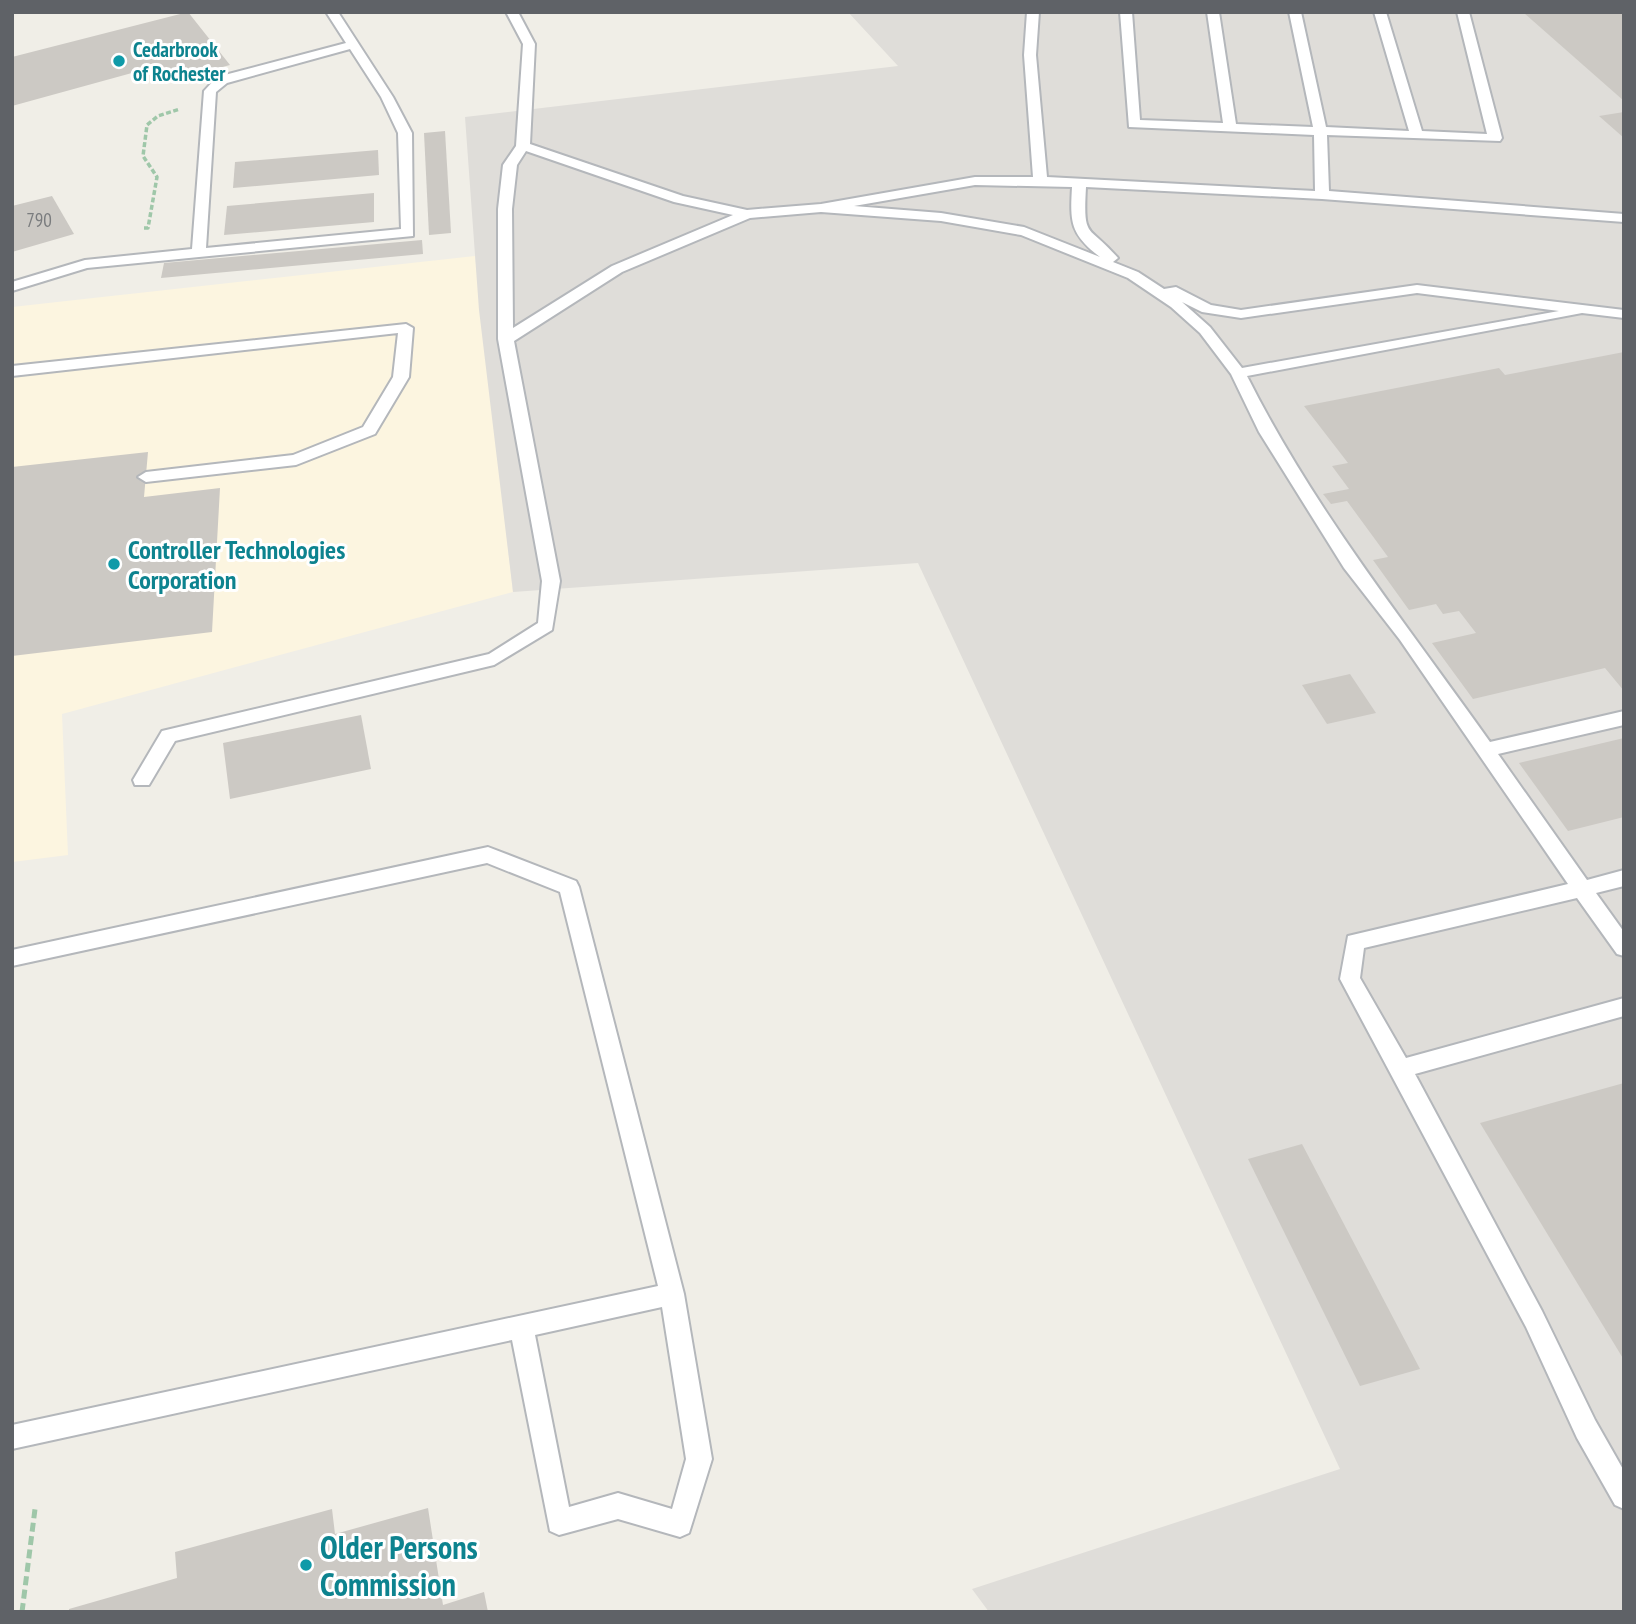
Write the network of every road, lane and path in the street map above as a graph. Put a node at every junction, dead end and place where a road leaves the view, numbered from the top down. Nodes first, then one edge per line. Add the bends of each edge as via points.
1 (332, 12) edge
2 (512, 12) edge
3 (1033, 12) edge
4 (1126, 12) edge
5 (1213, 12) edge
6 (1295, 12) edge
7 (1380, 12) edge
8 (1463, 12) edge
9 (355, 44) junction
10 (1230, 128) junction
11 (1320, 131) junction
12 (1417, 135) junction
13 (523, 146) junction
14 (1040, 181) junction
15 (1079, 185) junction
16 (1322, 195) junction
17 (821, 208) junction
18 (747, 214) junction
19 (1624, 218) edge
20 (199, 252) junction
21 (12, 288) edge
22 (1594, 309) junction
23 (1624, 314) edge
24 (506, 339) junction
25 (12, 371) edge
26 (1238, 373) junction
27 (146, 477) dead end
28 (1624, 718) edge
29 (1486, 750) junction
30 (142, 780) dead end
31 (1624, 878) edge
32 (1581, 889) junction
33 (1624, 948) edge
34 (12, 958) edge
35 (1624, 1007) edge
36 (1401, 1069) junction
37 (672, 1294) junction
38 (521, 1327) junction
39 (12, 1437) edge
40 (1624, 1496) edge
41 (35, 1509) dead end
42 (22, 1612) edge

1 - 9 lane
2 - 13 lane via 529,44
3 - 14 lane via 1030,55
4 - 10 lane via 1134,124
5 - 10 lane
6 - 11 lane
7 - 12 lane
8 - 12 lane via 1495,138
9 - 20 lane via 222,80 210,91
9 - 20 lane via 405,133 408,233
10 - 11 lane
11 - 12 lane
11 - 16 lane
13 - 18 lane via 679,199
13 - 24 lane via 510,165 505,209
14 - 15 lane
14 - 17 lane via 975,181
15 - 16 lane
15 - 22 lane via 1077,226 1082,235 1112,258 1207,309 1241,314 1417,289
16 - 19 lane
17 - 18 lane
17 - 26 lane via 941,218 1024,231 1087,255 1133,275 1176,304 1205,330
18 - 24 lane via 617,269
20 - 21 lane via 85,264
22 - 23 lane
22 - 26 lane
24 - 30 lane via 551,581 546,626 494,659 169,736
25 - 27 lane via 406,328 401,377 369,430 296,460
26 - 29 lane via 1267,432 1350,564
28 - 29 lane
29 - 32 lane
31 - 32 lane
32 - 33 lane
32 - 36 lane via 1355,942 1350,979
34 - 37 lane via 488,855 569,887
35 - 36 lane
36 - 40 lane
37 - 38 lane
37 - 38 lane via 699,1459 680,1524 618,1506 559,1522
38 - 39 lane
41 - 42 path

